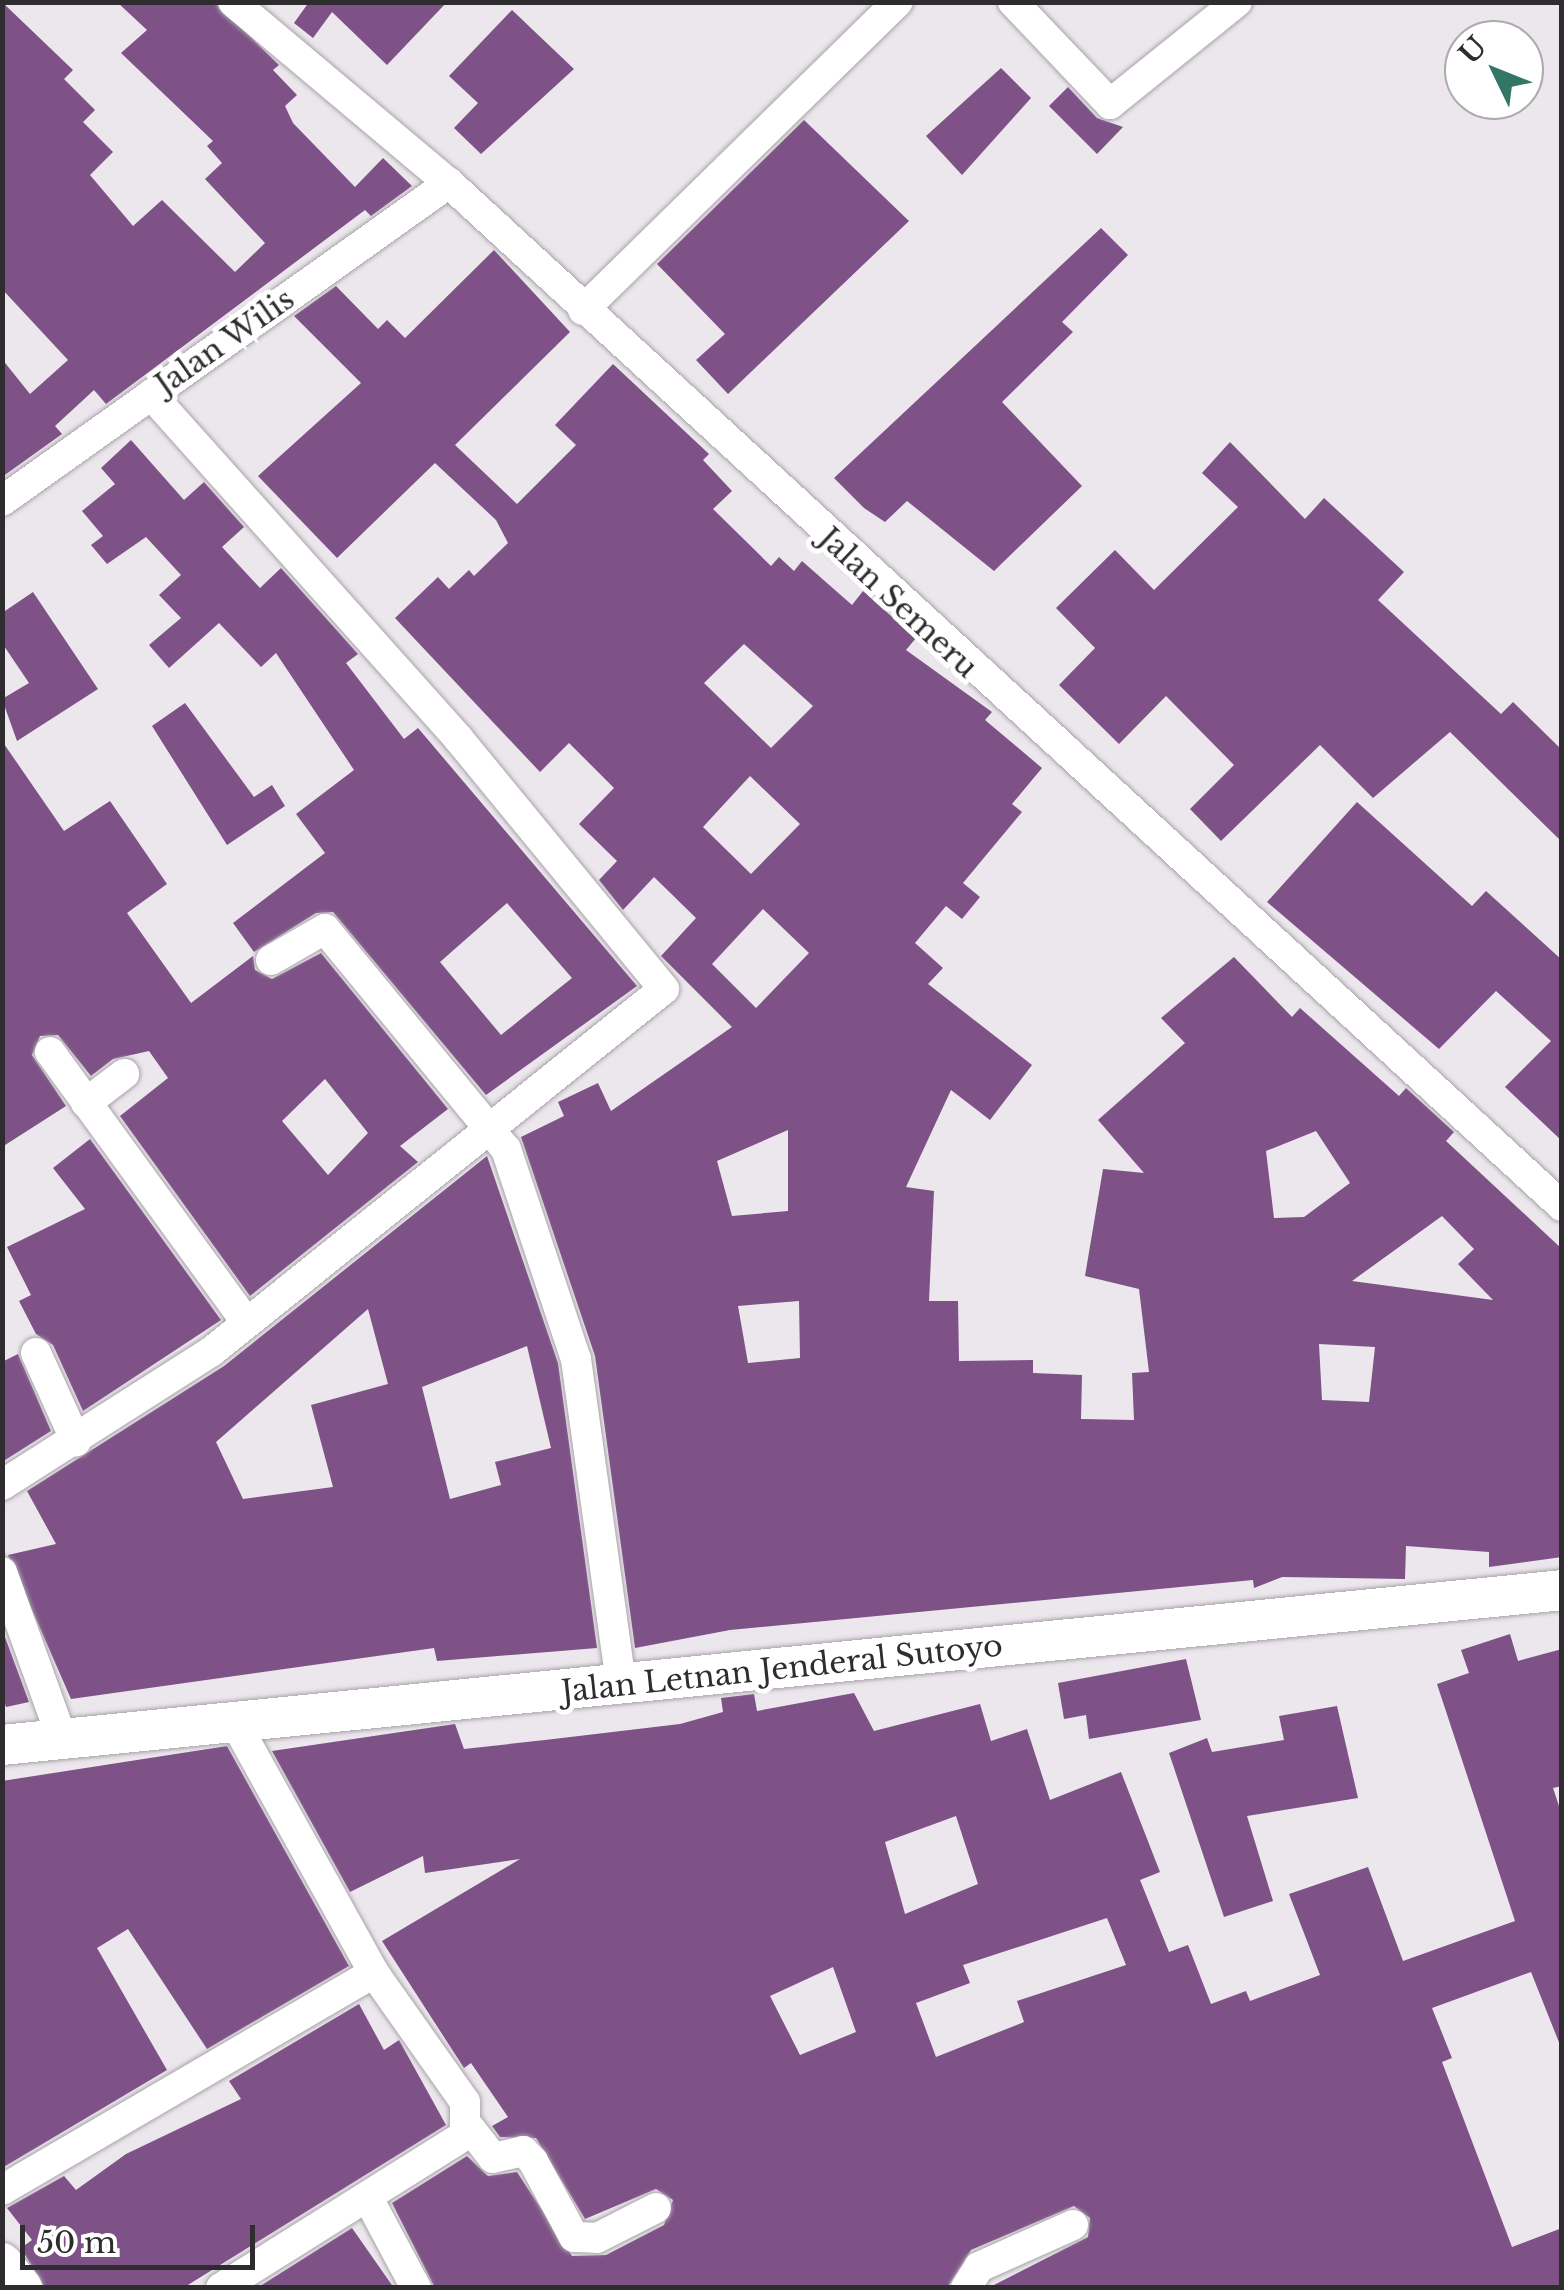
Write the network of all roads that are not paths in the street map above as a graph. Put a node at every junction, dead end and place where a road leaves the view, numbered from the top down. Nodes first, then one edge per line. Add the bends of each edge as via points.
1 (232, 2) edge
2 (898, 2) edge
3 (1013, 2) edge
4 (1237, 2) edge
5 (449, 184) junction
6 (583, 310) junction
7 (151, 395) junction
8 (2, 501) edge
9 (272, 960) dead end
10 (50, 1052) dead end
11 (124, 1074) dead end
12 (86, 1103) junction
13 (493, 1127) junction
14 (1562, 1206) edge
15 (246, 1322) junction
16 (36, 1353) dead end
17 (76, 1440) junction
18 (2, 1485) edge
19 (2, 1572) edge
20 (1562, 1590) edge
21 (621, 1684) junction
22 (235, 1722) junction
23 (62, 1739) junction
24 (2, 1745) edge
25 (374, 1973) junction
26 (469, 2127) junction
27 (2, 2190) edge
28 (368, 2198) junction
29 (656, 2208) dead end
30 (1073, 2225) dead end
31 (2, 2262) edge
32 (22, 2288) edge
33 (221, 2288) edge
34 (416, 2288) edge
35 (966, 2288) edge

1 - 5 street, Jalan Semeru
2 - 6 street
3 - 4 street via 1110,104
5 - 6 street, Jalan Semeru
5 - 7 street, Jalan Wilis
6 - 14 street, Jalan Semeru
7 - 8 street, Jalan Wilis
7 - 13 street via 459,739 662,985 654,1006
9 - 13 street via 325,929
10 - 12 street
11 - 12 street
12 - 15 street
13 - 15 street
13 - 21 street via 535,1218 576,1359
15 - 17 street
16 - 17 street
17 - 18 street
19 - 23 street
20 - 21 main road, Jalan Letnan Jenderal Sutoyo
21 - 22 main road, Jalan Letnan Jenderal Sutoyo
22 - 23 main road, Jalan Letnan Jenderal Sutoyo
22 - 25 street
23 - 24 main road, Jalan Letnan Jenderal Sutoyo
25 - 26 street via 465,2102
25 - 27 street
26 - 28 street
26 - 29 street via 493,2158 522,2151 533,2161 574,2237 597,2238
28 - 33 street
28 - 34 street
30 - 35 street via 979,2267
31 - 32 main road

